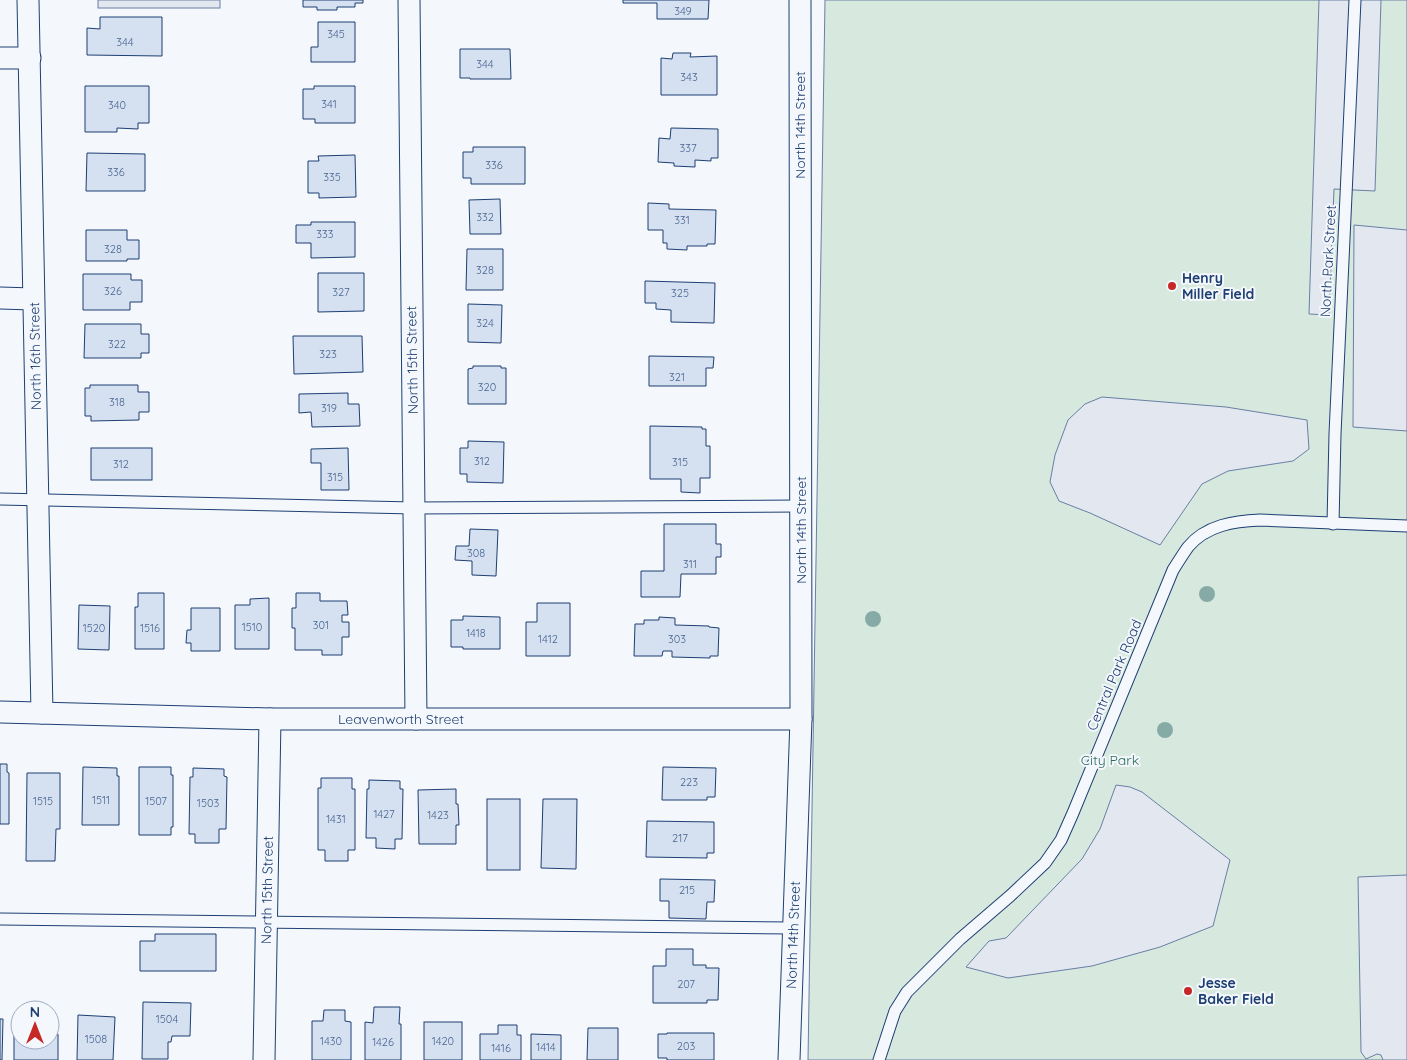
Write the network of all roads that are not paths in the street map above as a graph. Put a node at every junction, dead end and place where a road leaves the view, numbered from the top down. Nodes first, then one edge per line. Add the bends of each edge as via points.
1 (28, 0) edge
2 (409, 0) edge
3 (800, 0) edge
4 (1355, 0) edge
5 (0, 58) edge
6 (30, 58) junction
7 (0, 298) edge
8 (33, 299) junction
9 (0, 499) edge
10 (38, 499) junction
11 (801, 506) junction
12 (414, 508) junction
13 (1333, 524) junction
14 (1407, 526) edge
15 (0, 712) edge
16 (42, 712) junction
17 (270, 719) junction
18 (416, 719) junction
19 (801, 719) junction
20 (0, 918) edge
21 (267, 923) junction
22 (793, 928) junction
23 (264, 1060) edge
24 (789, 1060) edge
25 (879, 1060) edge

1 - 6 street, North 16th Street
2 - 12 street, North 15th Street
3 - 11 street, North 14th Street
4 - 13 lane, North Park Street
5 - 6 street
6 - 8 street, North 16th Street
7 - 8 street
8 - 10 street, North 16th Street
9 - 10 lane
10 - 12 lane
10 - 16 street, North 16th Street
11 - 12 lane
11 - 19 street, North 14th Street
12 - 18 street, North 15th Street
13 - 14 lane, Central Park Road
13 - 25 lane, Central Park Road via 1238,521 1199,536 1189,546 1173,570 1061,840 1045,862 907,992 895,1011
15 - 16 street, Leavenworth Street
16 - 17 street, Leavenworth Street
17 - 18 street, Leavenworth Street
17 - 21 street, North 15th Street
18 - 19 street, Leavenworth Street
19 - 22 street, North 14th Street
20 - 21 lane
21 - 22 lane
21 - 23 street, North 15th Street
22 - 24 street, North 14th Street

